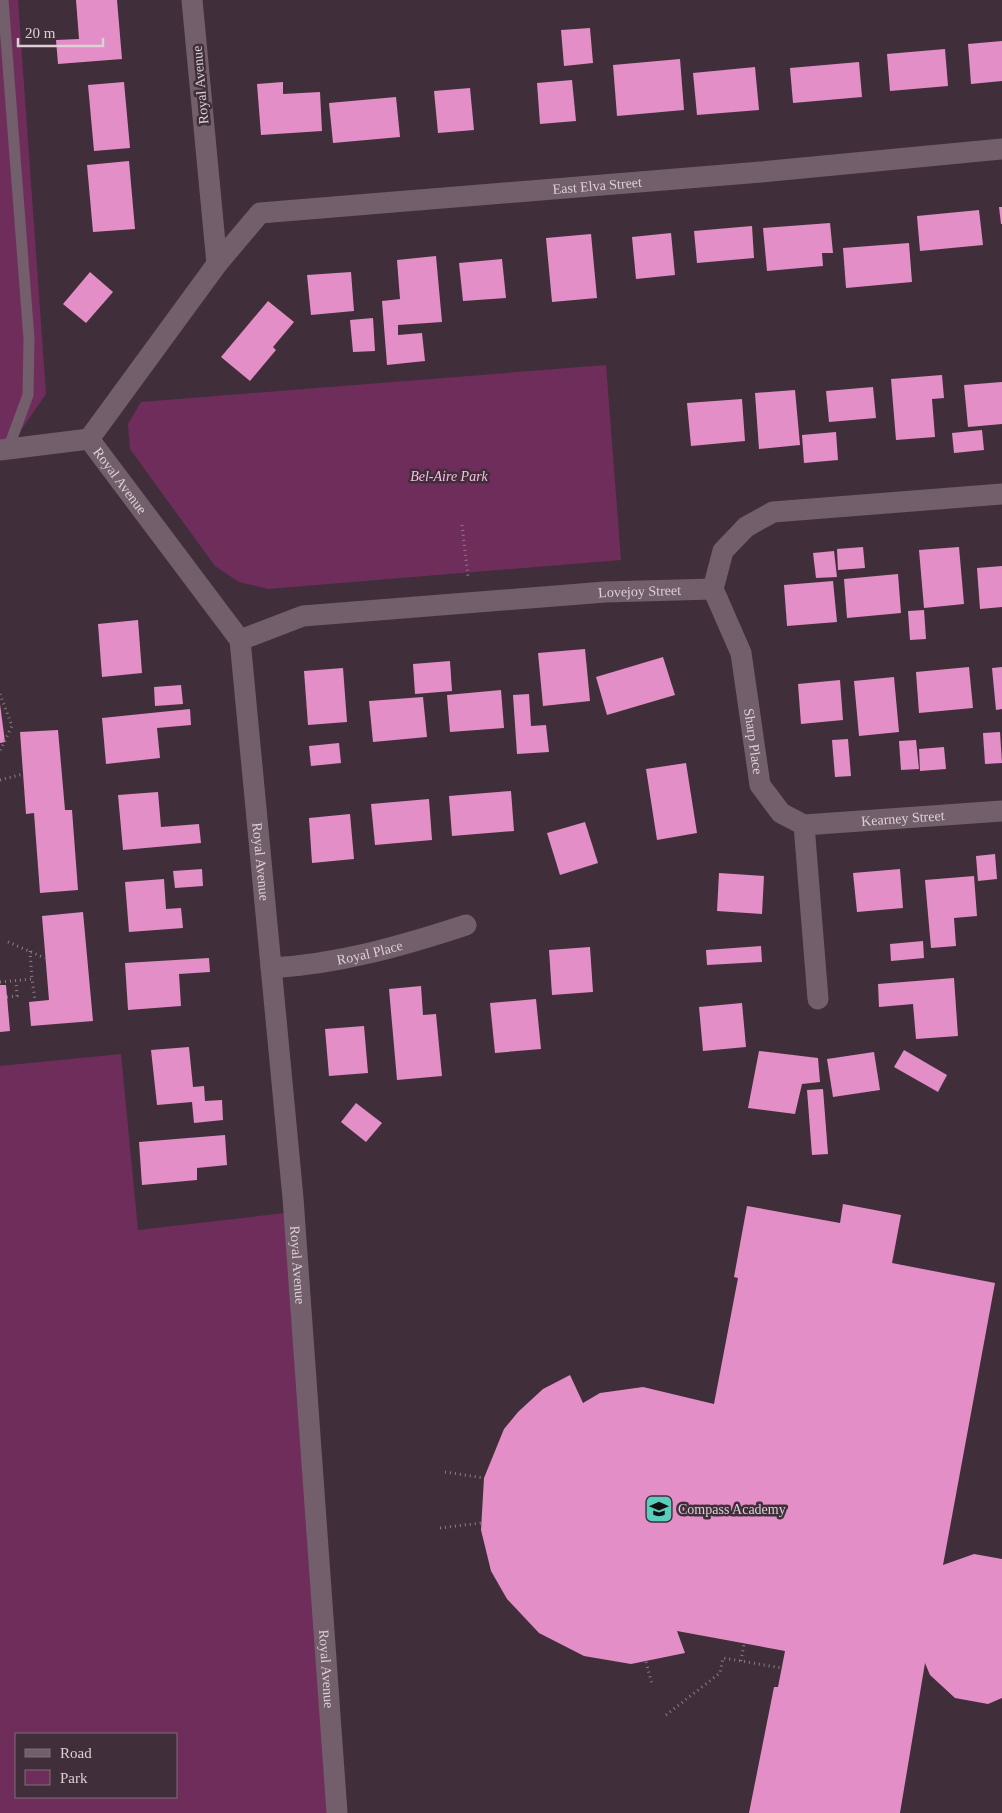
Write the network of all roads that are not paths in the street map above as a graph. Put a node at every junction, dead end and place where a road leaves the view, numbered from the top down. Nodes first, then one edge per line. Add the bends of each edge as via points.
1 (3, 0) edge
2 (192, 0) edge
3 (1002, 149) edge
4 (217, 264) junction
5 (89, 439) junction
6 (4, 450) edge
7 (1002, 494) edge
8 (713, 589) junction
9 (240, 640) junction
10 (1002, 811) edge
11 (804, 825) junction
12 (466, 925) dead end
13 (271, 968) junction
14 (818, 999) dead end
15 (336, 1813) edge

1 - 6 lane via 28,339 28,395
2 - 4 street, Royal Avenue
3 - 4 street, East Elva Street via 260,212
4 - 5 street, Royal Avenue
5 - 6 street
5 - 9 street, Royal Avenue
7 - 8 street via 773,512 746,527 724,551
8 - 9 street, Lovejoy Street via 604,592 303,616
8 - 11 street, Sharp Place via 741,653 760,785 781,813
9 - 13 street, Royal Avenue
10 - 11 street, Kearney Street
11 - 14 street
12 - 13 street, Royal Place via 388,950 310,966
13 - 15 street, Royal Avenue via 293,1198

